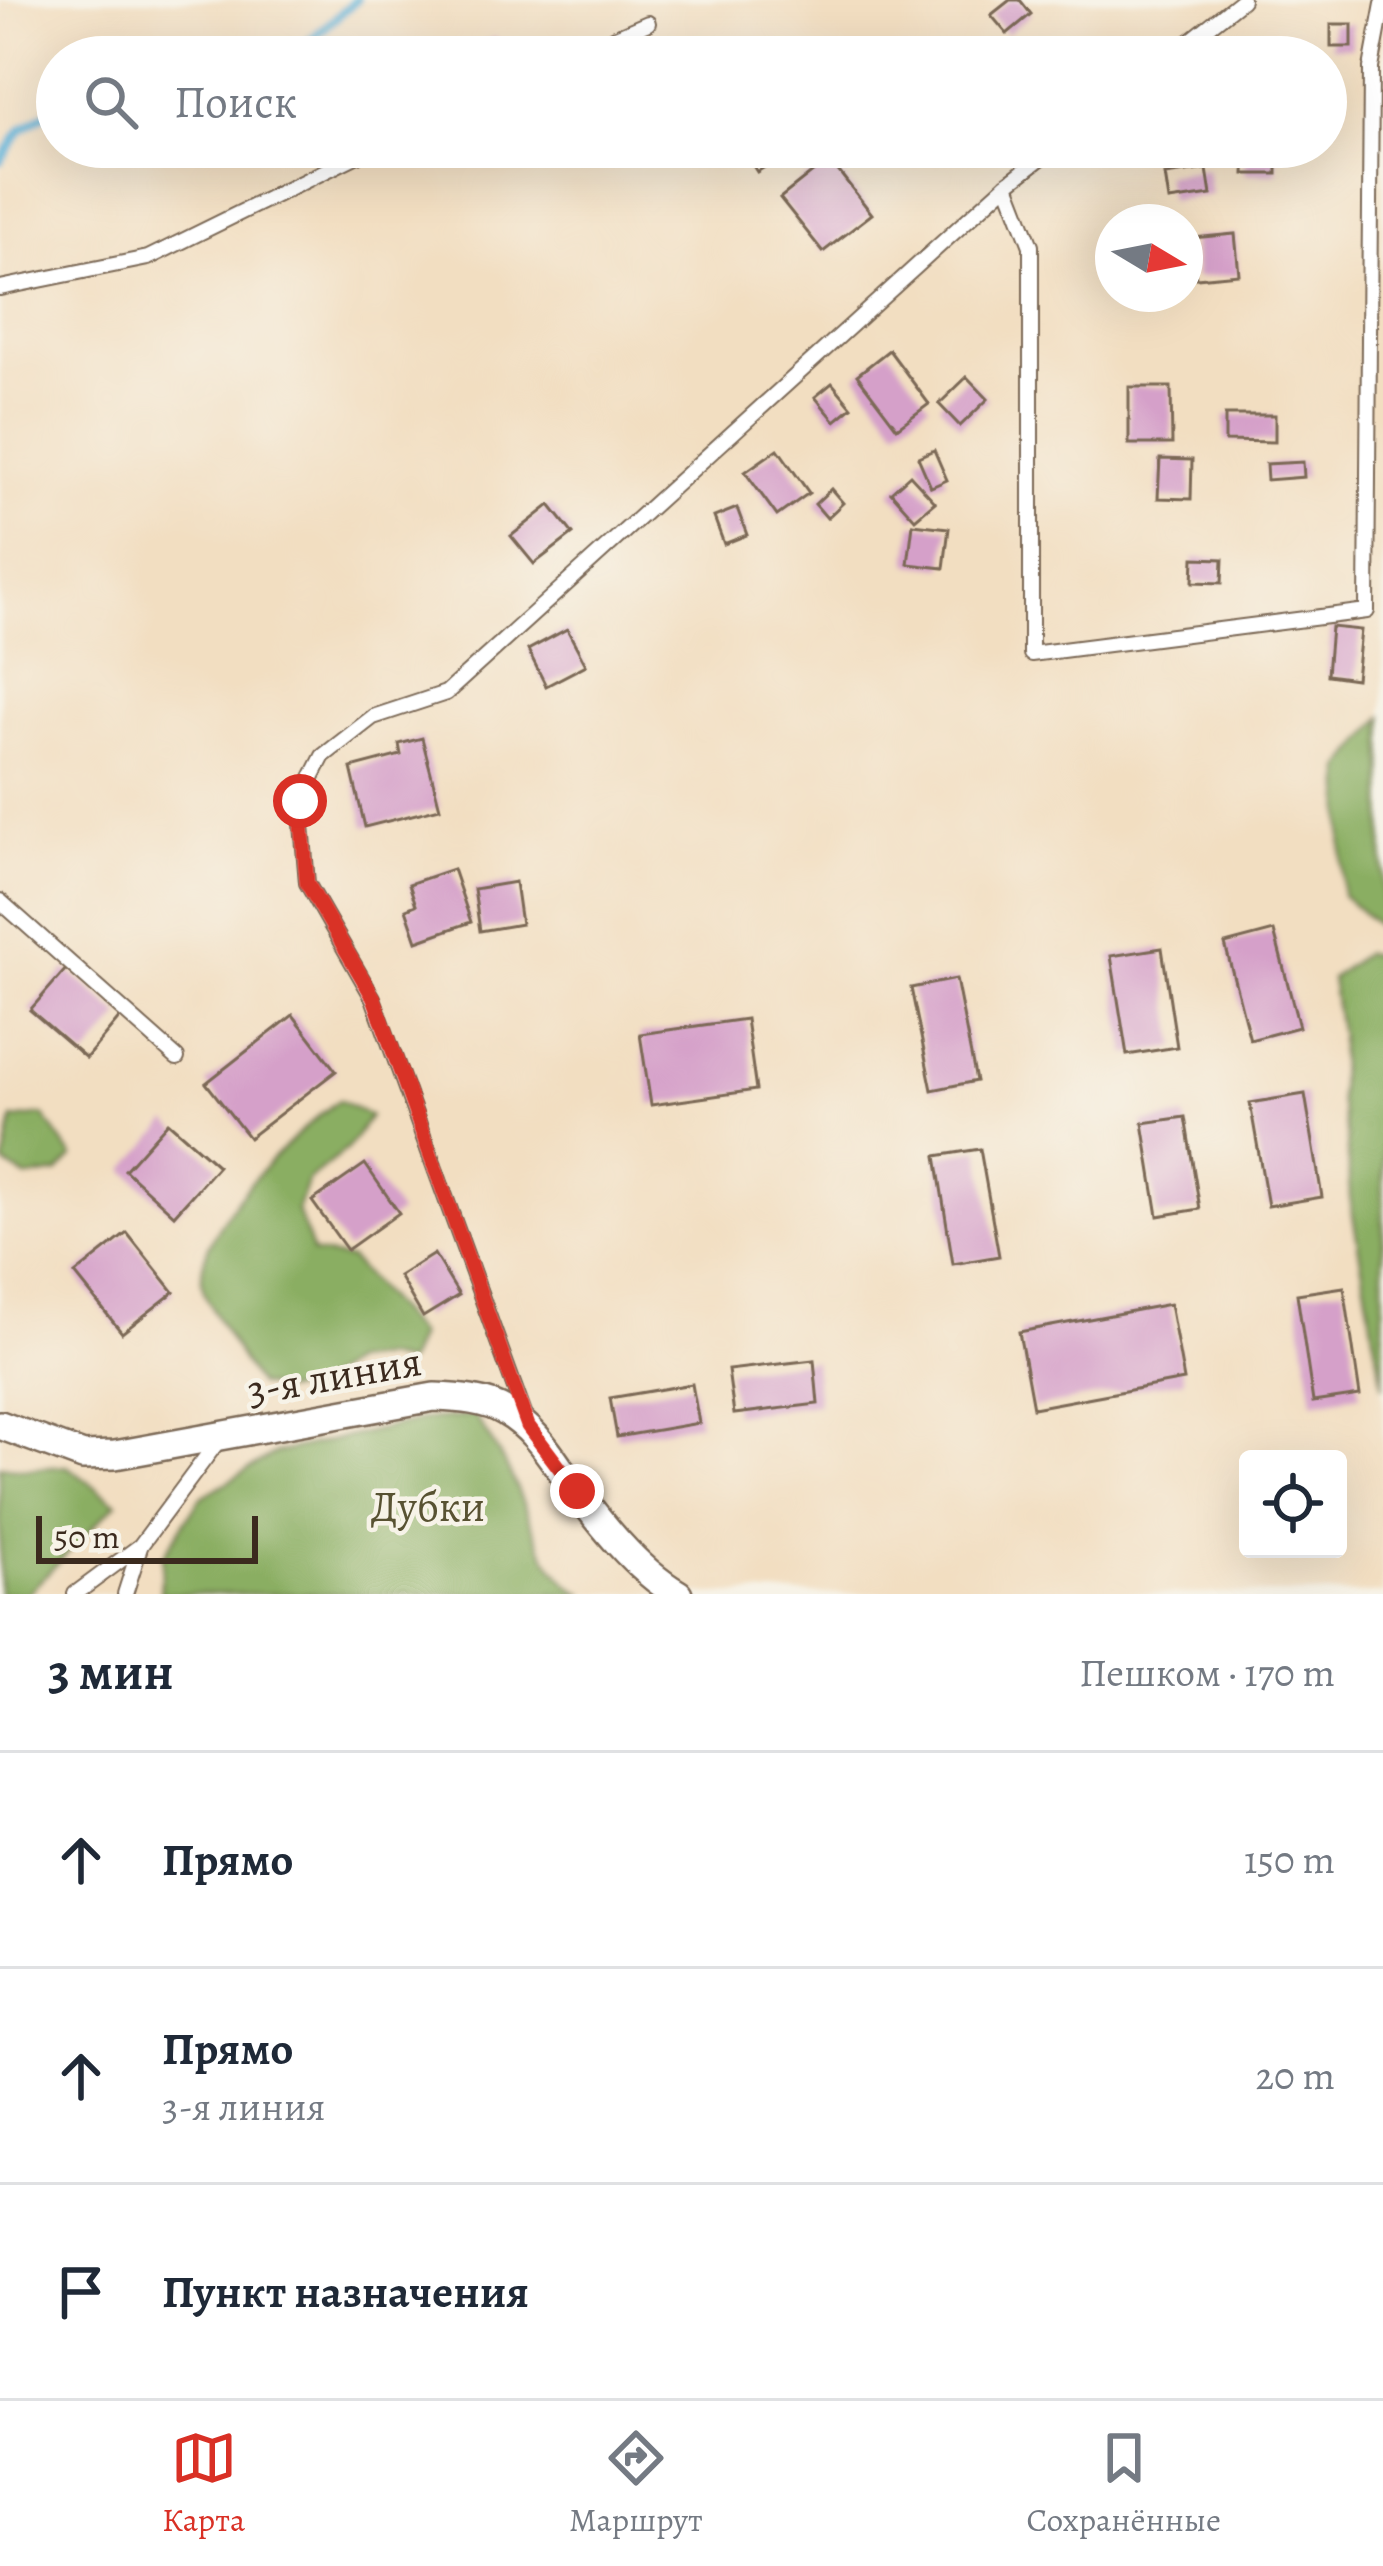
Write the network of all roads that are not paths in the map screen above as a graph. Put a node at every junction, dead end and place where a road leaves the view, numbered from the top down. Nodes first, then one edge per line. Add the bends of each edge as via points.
1 (1243, 0) edge
2 (1383, 4) edge
3 (648, 23) dead end
4 (618, 36) edge
5 (1197, 36) edge
6 (332, 168) edge
7 (1028, 168) edge
8 (1007, 184) junction
9 (0, 288) edge
10 (0, 902) edge
11 (177, 1058) dead end
12 (0, 1425) edge
13 (528, 1426) junction
14 (220, 1437) junction
15 (140, 1546) junction
16 (75, 1594) edge
17 (125, 1594) edge
18 (678, 1594) edge

1 - 5 lane
2 - 8 lane via 1371,68 1367,610 1031,654 1031,246
3 - 4 lane
6 - 9 lane via 148,259
7 - 8 lane
8 - 13 lane via 446,694 373,717 322,756 300,801 307,883 374,998
10 - 11 lane
12 - 14 street, 3-я линия via 83,1456
13 - 14 street, 3-я линия via 502,1408 434,1396
13 - 18 street, 3-я линия via 619,1541
14 - 15 lane
15 - 16 lane
15 - 17 lane

